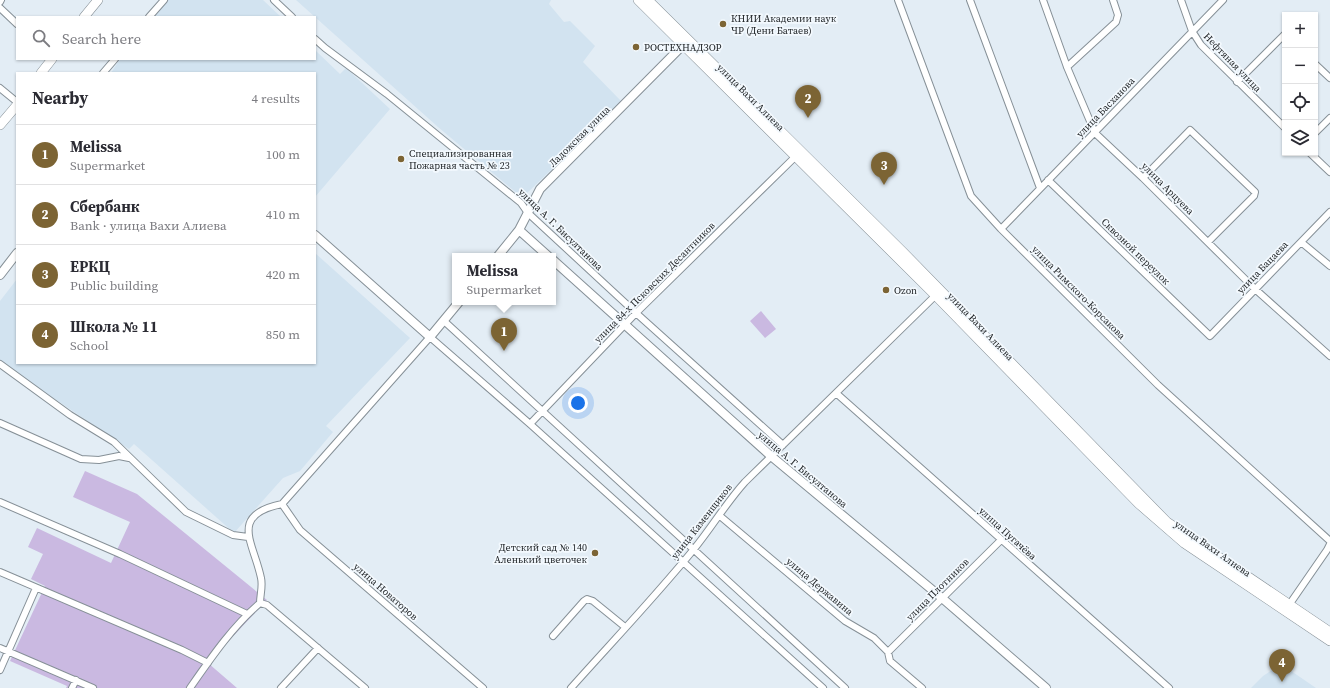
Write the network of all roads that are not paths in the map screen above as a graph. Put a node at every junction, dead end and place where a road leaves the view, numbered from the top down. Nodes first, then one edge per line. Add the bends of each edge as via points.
1 (98, 0) edge
2 (164, 0) edge
3 (274, 0) edge
4 (638, 0) edge
5 (648, 0) edge
6 (898, 0) edge
7 (970, 0) edge
8 (1043, 0) edge
9 (1113, 0) edge
10 (1181, 0) edge
11 (1223, 0) edge
12 (0, 8) edge
13 (85, 16) edge
14 (151, 16) edge
15 (291, 16) edge
16 (16, 23) edge
17 (1192, 31) junction
18 (1282, 35) edge
19 (316, 40) edge
20 (686, 42) junction
21 (51, 60) edge
22 (114, 60) edge
23 (1067, 66) junction
24 (1318, 67) edge
25 (42, 72) edge
26 (104, 72) edge
27 (1330, 78) edge
28 (1237, 82) junction
29 (0, 88) edge
30 (16, 103) edge
31 (16, 105) edge
32 (1330, 118) edge
33 (0, 125) edge
34 (1282, 125) edge
35 (1318, 131) edge
36 (1095, 133) junction
37 (1313, 156) edge
38 (795, 157) junction
39 (1330, 172) edge
40 (1143, 178) junction
41 (1048, 180) junction
42 (1040, 188) junction
43 (1330, 212) edge
44 (528, 213) junction
45 (1001, 229) junction
46 (519, 230) junction
47 (316, 236) edge
48 (1208, 242) junction
49 (1301, 242) junction
50 (500, 253) edge
51 (545, 253) edge
52 (16, 254) edge
53 (556, 263) edge
54 (1330, 266) edge
55 (0, 275) edge
56 (1255, 289) junction
57 (938, 293) junction
58 (457, 305) edge
59 (636, 313) junction
60 (444, 321) junction
61 (624, 326) junction
62 (1210, 336) joint
63 (430, 337) junction
64 (1330, 356) edge
65 (0, 364) edge
66 (836, 393) junction
67 (542, 411) junction
68 (0, 423) edge
69 (530, 424) junction
70 (783, 445) junction
71 (771, 456) junction
72 (129, 458) junction
73 (0, 502) edge
74 (282, 504) junction
75 (720, 516) junction
76 (248, 537) junction
77 (1001, 540) junction
78 (1330, 542) edge
79 (693, 550) junction
80 (683, 562) junction
81 (0, 572) edge
82 (36, 588) junction
83 (942, 598) junction
84 (260, 603) junction
85 (1289, 605) junction
86 (247, 614) junction
87 (625, 627) junction
88 (1330, 632) edge
89 (553, 636) dead end
90 (1330, 640) edge
91 (0, 648) edge
92 (318, 648) junction
93 (8, 652) junction
94 (888, 652) junction
95 (208, 663) junction
96 (0, 670) edge
97 (76, 680) junction
98 (72, 688) edge
99 (93, 688) edge
100 (190, 688) edge
101 (281, 688) edge
102 (366, 688) edge
103 (483, 688) edge
104 (571, 688) edge
105 (823, 688) edge
106 (845, 688) edge
107 (922, 688) edge
108 (1046, 688) edge
109 (1169, 688) edge

1 - 13 main road
2 - 14 street
3 - 15 street
4 - 20 main road, улица Вахи Алиева
5 - 20 main road, улица Вахи Алиева
6 - 45 street, улица Римского-Корсакова via 971,196
7 - 42 street
8 - 23 street, улица Арцуева
9 - 23 street via 1118,15 1116,22
10 - 17 street, Нефтяная улица
11 - 17 street, улица Басханова
12 - 16 street
17 - 28 street, Нефтяная улица via 1201,45
17 - 36 street, улица Басханова
18 - 28 street
19 - 44 street, улица А. Г. Бисултанова via 521,203
20 - 38 main road, улица Вахи Алиева
20 - 44 street, Ладожская улица via 540,189
20 - 57 main road, улица Вахи Алиева
21 - 25 main road
22 - 26 street
23 - 36 street, улица Арцуева
24 - 27 street
28 - 34 street, Нефтяная улица
29 - 30 street
31 - 33 main road
32 - 35 street
36 - 40 street, улица Арцуева
36 - 41 street, улица Басханова
37 - 39 street
38 - 57 main road, улица Вахи Алиева
38 - 59 street, улица 84-х Псковских Десантников
40 - 48 street, улица Арцуева
40 - 48 street via 1190,130 1255,192 1254,196
41 - 42 street, улица Басханова
41 - 62 street, Сквозной переулок
42 - 45 street, улица Басханова
43 - 49 street, улица Бацаева
44 - 46 street, Ладожская улица
44 - 59 street, улица А. Г. Бисултанова
45 - 78 street, улица Римского-Корсакова via 1158,385
46 - 50 street, Ладожская улица
46 - 51 street
47 - 63 street
48 - 56 street, улица Арцуева
49 - 54 street
49 - 56 street, улица Бацаева
52 - 55 street
53 - 61 street, улица А. Г. Бисултанова
56 - 62 street, улица Бацаева
56 - 64 street, улица Арцуева
57 - 66 street, улица Каменщиков
57 - 85 main road, улица Вахи Алиева via 1167,522
57 - 90 main road, улица Вахи Алиева via 1139,504 1169,532
58 - 60 street
59 - 61 street, улица 84-х Псковских Десантников
59 - 70 street, улица А. Г. Бисултанова
60 - 63 street
60 - 67 street
61 - 67 street, улица 84-х Псковских Десантников
61 - 71 street, улица А. Г. Бисултанова
63 - 69 street
63 - 74 street
65 - 72 street via 70,415 104,435
66 - 70 street, улица Каменщиков
66 - 77 street, улица Пугачёва
67 - 69 street, улица 84-х Псковских Десантников
67 - 79 street
68 - 72 street via 81,459 100,460 119,456
69 - 80 street
70 - 71 street, улица Каменщиков
71 - 75 street, улица Каменщиков via 726,503
71 - 83 street, улица А. Г. Бисултанова
72 - 76 street via 186,512 233,535
73 - 86 street via 120,554
74 - 76 street via 259,511 253,518
74 - 103 street, улица Новаторов via 300,530
75 - 79 street, улица Каменщиков
75 - 94 street, улица Державина via 845,621 874,638
76 - 84 street via 261,579
77 - 83 street, улица Плотников
77 - 109 street, улица Пугачёва
78 - 85 street
79 - 80 street, улица Каменщиков
79 - 106 street
80 - 87 street, улица Каменщиков
80 - 105 street
81 - 82 street
82 - 93 street
82 - 95 street
83 - 94 street, улица Плотников
83 - 108 street, улица А. Г. Бисултанова
84 - 86 street
84 - 92 street via 267,605
85 - 88 main road, улица Вахи Алиева
86 - 95 street
87 - 89 street via 588,599
87 - 104 street, улица Каменщиков
91 - 93 street
92 - 101 street
92 - 102 street
93 - 96 street
93 - 97 street
94 - 107 street, улица Державина via 890,661
95 - 100 street
97 - 98 street
97 - 99 street

